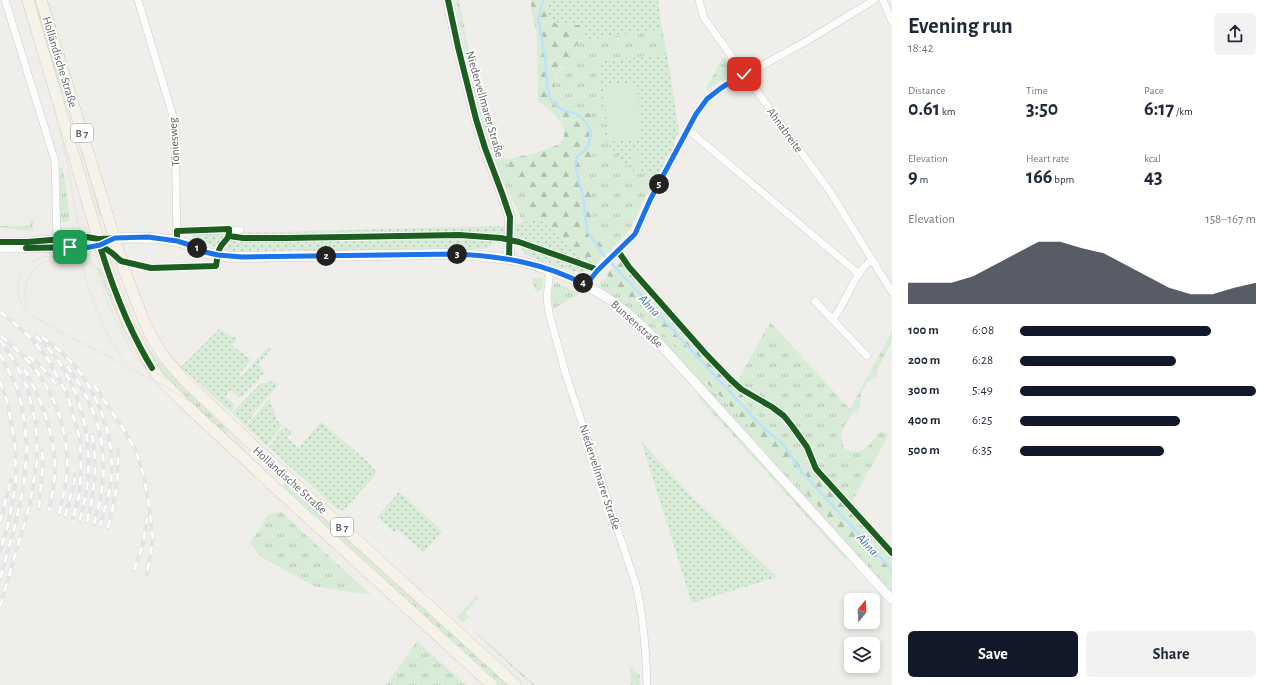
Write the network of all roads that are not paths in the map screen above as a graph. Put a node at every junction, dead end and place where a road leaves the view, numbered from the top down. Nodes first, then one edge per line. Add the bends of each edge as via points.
1 (5, 0) edge
2 (28, 0) edge
3 (40, 0) edge
4 (138, 0) edge
5 (448, 0) edge
6 (698, 0) edge
7 (874, 0) edge
8 (883, 0) edge
9 (892, 22) edge
10 (744, 74) junction
11 (688, 131) junction
12 (240, 230) dead end
13 (177, 231) junction
14 (115, 238) junction
15 (57, 240) junction
16 (177, 241) junction
17 (0, 242) edge
18 (99, 242) junction
19 (0, 248) edge
20 (509, 259) junction
21 (872, 260) junction
22 (550, 270) junction
23 (859, 274) junction
24 (586, 285) junction
25 (892, 292) edge
26 (815, 301) dead end
27 (833, 319) junction
28 (867, 356) dead end
29 (892, 600) edge
30 (492, 685) edge
31 (516, 685) edge
32 (647, 685) edge

1 - 15 street via 55,161
2 - 18 main road, Holländische Straße / B 7
3 - 14 main road, Holländische Straße / B 7
4 - 13 street, Töniesweg via 175,123
5 - 20 main road, Niedervellmarer Straße via 476,119 510,218
6 - 10 street, Ahnabreite via 704,18
7 - 10 street via 805,42
8 - 9 street
10 - 11 street via 707,99
10 - 21 street, Ahnabreite via 831,193
11 - 23 street
11 - 24 street via 650,200 635,234
12 - 13 street
13 - 16 street, Töniesweg
14 - 16 main road, Bunsenstraße via 148,237
14 - 18 street
14 - 31 main road, Holländische Straße / B 7 via 143,320 164,357 183,379
15 - 17 street
15 - 18 street via 87,237
16 - 20 main road, Bunsenstraße via 205,252 242,257 455,254
18 - 19 street via 85,248
18 - 30 main road, Holländische Straße / B 7 via 129,326 147,360 162,381
20 - 22 street, Bunsenstraße
21 - 23 street
21 - 25 street, Ahnabreite
22 - 24 street, Bunsenstraße
22 - 32 street, Niedervellmarer Straße via 547,298 549,312 566,375 641,604
23 - 27 street
24 - 29 street, Bunsenstraße via 625,311 647,331
26 - 27 street
27 - 28 street

